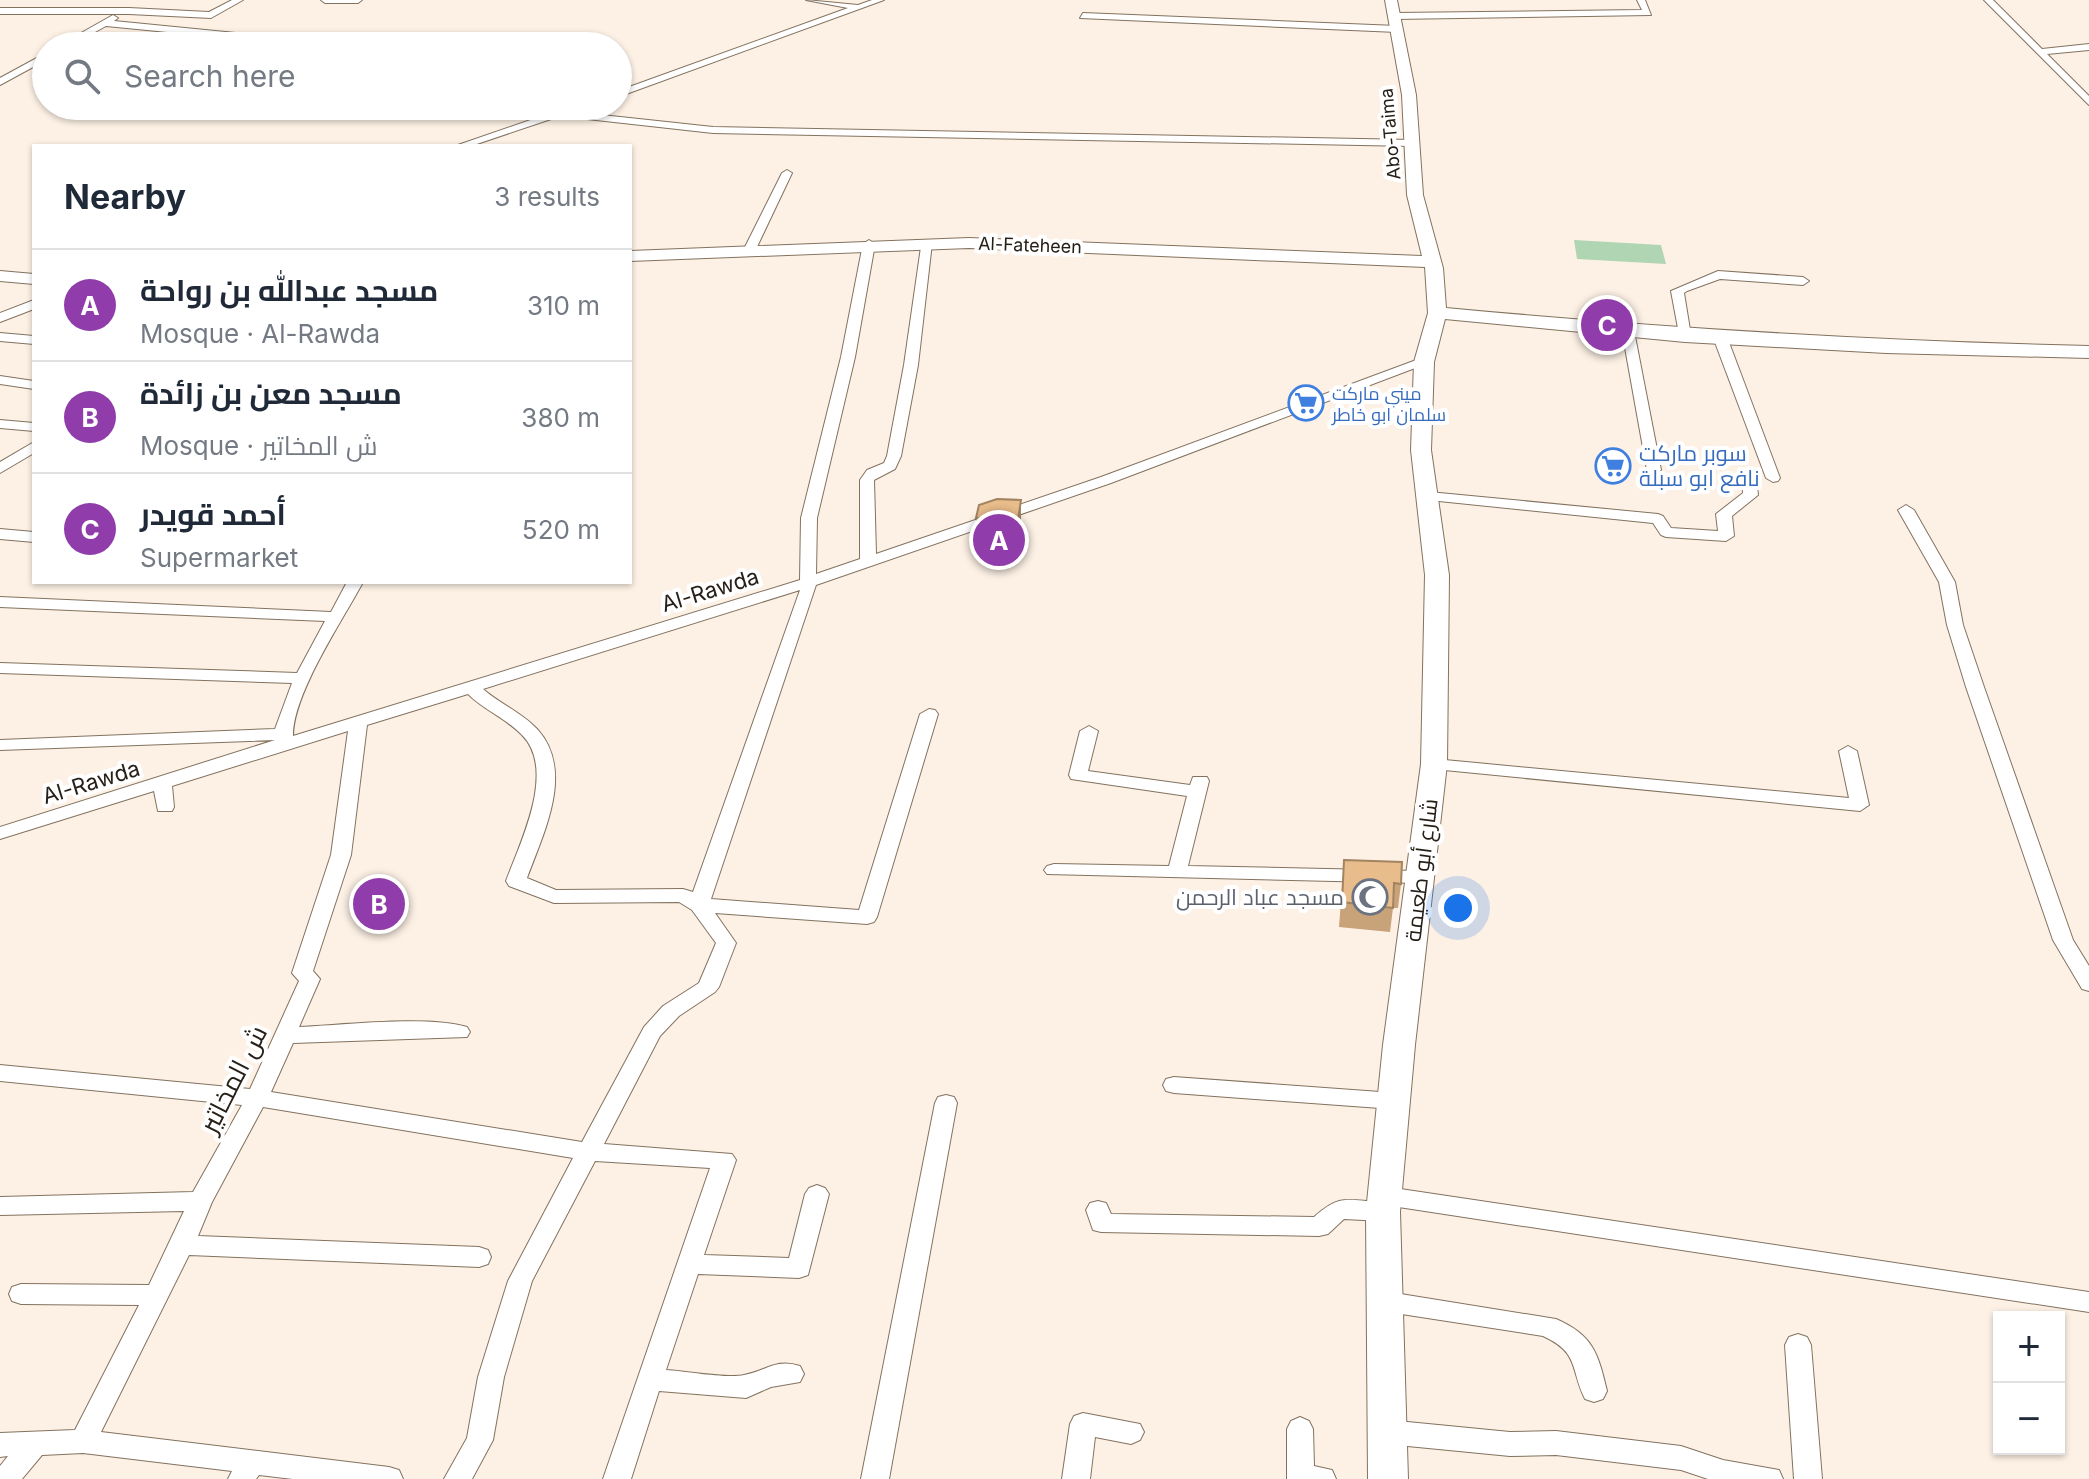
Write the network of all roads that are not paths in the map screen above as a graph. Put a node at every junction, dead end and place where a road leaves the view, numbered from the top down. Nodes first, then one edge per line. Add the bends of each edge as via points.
1 (55, 0) edge
2 (149, 0) edge
3 (239, 0) edge
4 (325, 0) edge
5 (358, 0) edge
6 (810, 0) edge
7 (880, 0) edge
8 (1641, 0) edge
9 (1988, 0) edge
10 (860, 7) junction
11 (0, 11) edge
12 (32, 11) junction
13 (129, 11) junction
14 (1394, 15) edge
15 (1083, 16) dead end
16 (104, 23) junction
17 (88, 32) edge
18 (196, 32) edge
19 (2089, 47) edge
20 (2043, 52) junction
21 (32, 64) edge
22 (0, 82) edge
23 (632, 83) edge
24 (646, 85) junction
25 (632, 90) edge
26 (2089, 102) edge
27 (538, 120) edge
28 (622, 120) edge
29 (1412, 143) junction
30 (466, 144) edge
31 (787, 173) dead end
32 (926, 243) junction
33 (869, 244) junction
34 (750, 249) junction
35 (632, 256) edge
36 (1430, 263) junction
37 (0, 276) edge
38 (32, 279) edge
39 (1803, 281) dead end
40 (32, 305) edge
41 (1437, 313) junction
42 (0, 318) edge
43 (1628, 331) junction
44 (1685, 336) junction
45 (0, 337) edge
46 (1720, 337) junction
47 (32, 340) edge
48 (2089, 352) edge
49 (1424, 362) junction
50 (0, 380) edge
51 (32, 385) edge
52 (0, 424) edge
53 (32, 427) edge
54 (32, 447) edge
55 (0, 469) edge
56 (1654, 470) dead end
57 (1749, 476) dead end
58 (1773, 478) dead end
59 (1429, 496) junction
60 (1906, 510) dead end
61 (0, 534) edge
62 (32, 537) edge
63 (868, 562) junction
64 (807, 583) junction
65 (354, 584) edge
66 (0, 602) edge
67 (338, 617) junction
68 (0, 668) edge
69 (304, 678) junction
70 (471, 686) junction
71 (929, 714) dead end
72 (358, 723) junction
73 (1089, 731) dead end
74 (283, 738) junction
75 (0, 745) edge
76 (1848, 751) dead end
77 (1434, 764) junction
78 (162, 782) junction
79 (165, 807) dead end
80 (0, 833) edge
81 (1054, 870) dead end
82 (1177, 871) junction
83 (1419, 877) junction
84 (699, 905) junction
85 (2089, 984) edge
86 (459, 1032) dead end
87 (288, 1035) junction
88 (0, 1073) edge
89 (1174, 1085) dead end
90 (257, 1098) junction
91 (1394, 1101) junction
92 (946, 1103) dead end
93 (587, 1152) junction
94 (817, 1194) dead end
95 (200, 1201) junction
96 (1385, 1204) junction
97 (0, 1206) edge
98 (1098, 1210) dead end
99 (182, 1245) junction
100 (479, 1257) dead end
101 (691, 1264) junction
102 (21, 1294) dead end
103 (157, 1295) junction
104 (1382, 1301) junction
105 (2089, 1302) edge
106 (1798, 1345) dead end
107 (791, 1374) dead end
108 (653, 1380) junction
109 (1594, 1391) dead end
110 (1300, 1429) dead end
111 (1131, 1432) dead end
112 (1387, 1432) junction
113 (83, 1441) junction
114 (34, 1444) junction
115 (0, 1445) edge
116 (248, 1470) edge
117 (381, 1478) edge
118 (6, 1479) edge
119 (458, 1479) edge
120 (617, 1479) edge
121 (875, 1479) edge
122 (1076, 1479) edge
123 (1322, 1479) edge
124 (1388, 1479) edge
125 (1769, 1479) edge
126 (1808, 1479) edge

1 - 12 street
2 - 13 street
3 - 13 street via 211,15
4 - 5 street
6 - 10 street
7 - 10 street
8 - 14 street via 1648,13
9 - 20 street
10 - 24 street
11 - 12 street
12 - 13 street
13 - 16 street
14 - 15 street
14 - 29 street, Abo-Taima
16 - 17 street
16 - 18 street
19 - 20 street
20 - 26 street
21 - 22 street
23 - 24 street
24 - 25 street
27 - 30 street
28 - 29 street via 713,130
29 - 36 street, Abo-Taima via 1415,195
31 - 34 street
32 - 33 street, Al-Fateheen
32 - 36 street, Al-Fateheen
32 - 63 street via 894,456 890,466 867,480
33 - 34 street, Al-Fateheen
33 - 64 street via 809,518
34 - 35 street, Al-Fateheen
36 - 41 street, شارع أبو طعيمة
37 - 38 street
39 - 44 street via 1718,275 1690,283 1677,291
40 - 42 street
41 - 43 street
41 - 49 street, شارع أبو طعيمة
43 - 44 street
43 - 56 street
44 - 46 street
45 - 47 street
46 - 48 street
46 - 58 street
49 - 59 street, شارع أبو طعيمة via 1421,450
49 - 63 street, Al-Rawda
50 - 51 street
52 - 53 street
54 - 55 street
57 - 59 street via 1751,495 1724,514 1726,536 1666,532 1658,519
59 - 77 street, شارع أبو طعيمة via 1437,575
60 - 85 street via 1947,582 1975,687 2063,940
61 - 62 street
63 - 64 street, Al-Rawda
64 - 70 street, Al-Rawda
64 - 84 street via 765,724
65 - 67 street
66 - 67 street
67 - 69 street
68 - 69 street
69 - 74 street via 289,705
70 - 72 street, Al-Rawda
70 - 84 street via 533,736 548,783 516,881 554,897 683,895
71 - 84 street via 867,917
72 - 74 street, Al-Rawda
72 - 87 street, ش المخاتير via 341,855 302,973 310,979
73 - 82 street via 1078,775 1198,786
74 - 75 street
74 - 78 street, Al-Rawda
76 - 77 street via 1860,805
77 - 83 street, شارع أبو طعيمة
78 - 79 street
78 - 80 street, Al-Rawda
81 - 82 street
82 - 83 street
83 - 91 street, شارع أبو طعيمة
84 - 93 street via 726,943 708,987 671,1011 652,1032
86 - 87 street
87 - 90 street, ش المخاتير
88 - 90 street
89 - 91 street
90 - 93 street
90 - 95 street, ش المخاتير
91 - 96 street, شارع أبو طعيمة
92 - 121 street
93 - 101 street via 724,1160
93 - 119 street via 520,1281 491,1377 480,1440
94 - 101 street via 799,1268
95 - 97 street
95 - 99 street, ش المخاتير
96 - 98 street via 1339,1209 1319,1227 1101,1223
96 - 104 street, شارع أبو طعيمة
96 - 105 street
99 - 100 street
99 - 103 street, ش المخاتير
101 - 108 street
102 - 103 street
103 - 113 street, ش المخاتير
104 - 109 street via 1547,1326 1570,1335 1584,1349
104 - 112 street, شارع أبو طعيمة
106 - 126 street
107 - 108 street via 768,1376 746,1387
108 - 120 street
110 - 123 street via 1300,1477
111 - 122 street via 1083,1424
112 - 124 street, شارع أبو طعيمة
112 - 125 street via 1681,1458
113 - 114 street
113 - 116 street
114 - 115 street
114 - 118 street
116 - 117 street

